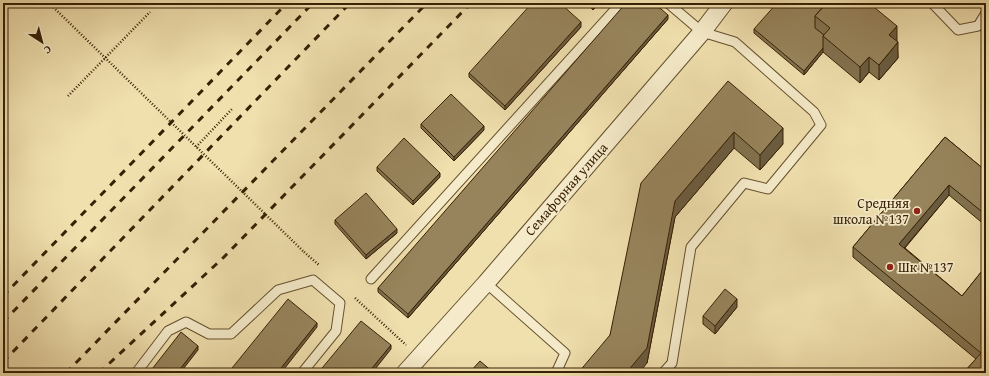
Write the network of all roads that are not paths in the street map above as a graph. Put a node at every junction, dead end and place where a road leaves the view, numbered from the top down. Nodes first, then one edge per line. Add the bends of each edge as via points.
1 (621, 3) edge
2 (668, 3) edge
3 (724, 3) edge
4 (932, 3) edge
5 (986, 14) edge
6 (702, 32) junction
7 (371, 279) dead end
8 (486, 282) junction
9 (136, 373) edge
10 (302, 373) edge
11 (405, 373) edge
12 (556, 373) edge
13 (663, 373) edge

1 - 7 lane
2 - 6 lane
3 - 6 street, Семафорная улица
4 - 5 lane via 958,30 978,26
6 - 8 street, Семафорная улица
6 - 13 lane via 735,42 814,112 821,125 768,189 744,183 691,247 672,363
8 - 11 street, Семафорная улица
8 - 12 lane via 565,353
9 - 10 lane via 168,331 186,322 209,334 231,334 278,290 313,280 340,303 336,331

